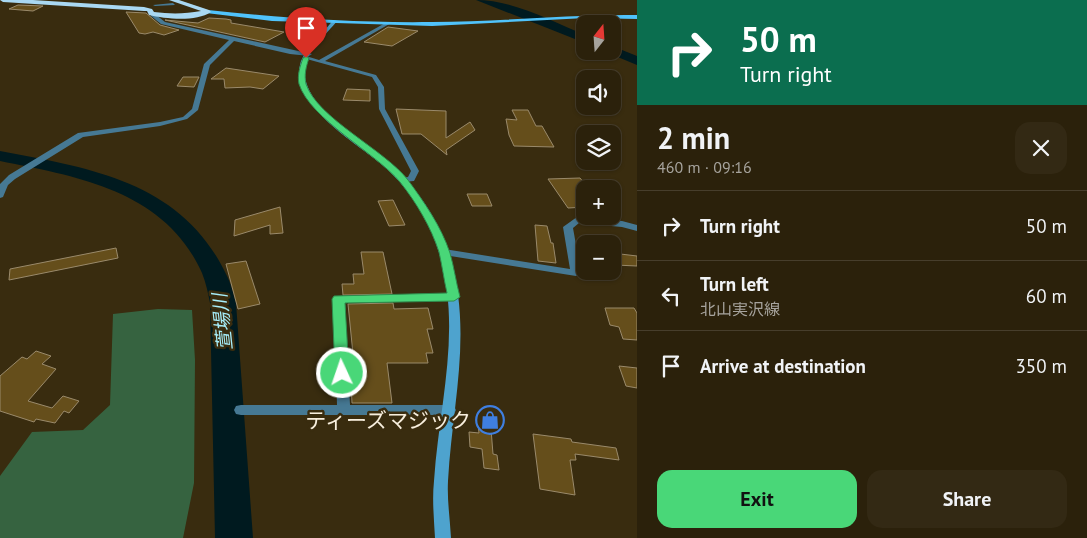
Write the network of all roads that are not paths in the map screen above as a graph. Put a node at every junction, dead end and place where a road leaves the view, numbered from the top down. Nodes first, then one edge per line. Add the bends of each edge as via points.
1 (2, 1) edge
2 (173, 2) edge
3 (152, 8) edge
4 (208, 12) junction
5 (637, 17) edge
6 (335, 21) junction
7 (389, 23) junction
8 (233, 39) junction
9 (307, 56) junction
10 (321, 61) junction
11 (403, 180) junction
12 (0, 195) edge
13 (637, 228) edge
14 (444, 252) junction
15 (454, 297) junction
16 (241, 410) dead end
17 (344, 410) junction
18 (449, 410) junction
19 (443, 538) edge

1 - 3 highway
2 - 3 street
2 - 4 highway
3 - 4 highway via 187,16
3 - 8 street via 163,23
4 - 6 main road
5 - 7 main road
6 - 7 main road
6 - 9 street
7 - 10 street
8 - 9 street
8 - 12 street via 207,64 192,114 160,124 80,136 12,176
9 - 10 street
9 - 11 street via 302,71 303,85 316,105
10 - 11 street via 374,76 381,87 382,110 415,172 411,178
11 - 14 street via 434,228
13 - 14 street via 577,220 568,227 576,273
14 - 15 street
15 - 17 street via 338,299
15 - 18 street via 455,366
16 - 17 street
17 - 18 street
18 - 19 street via 441,483

